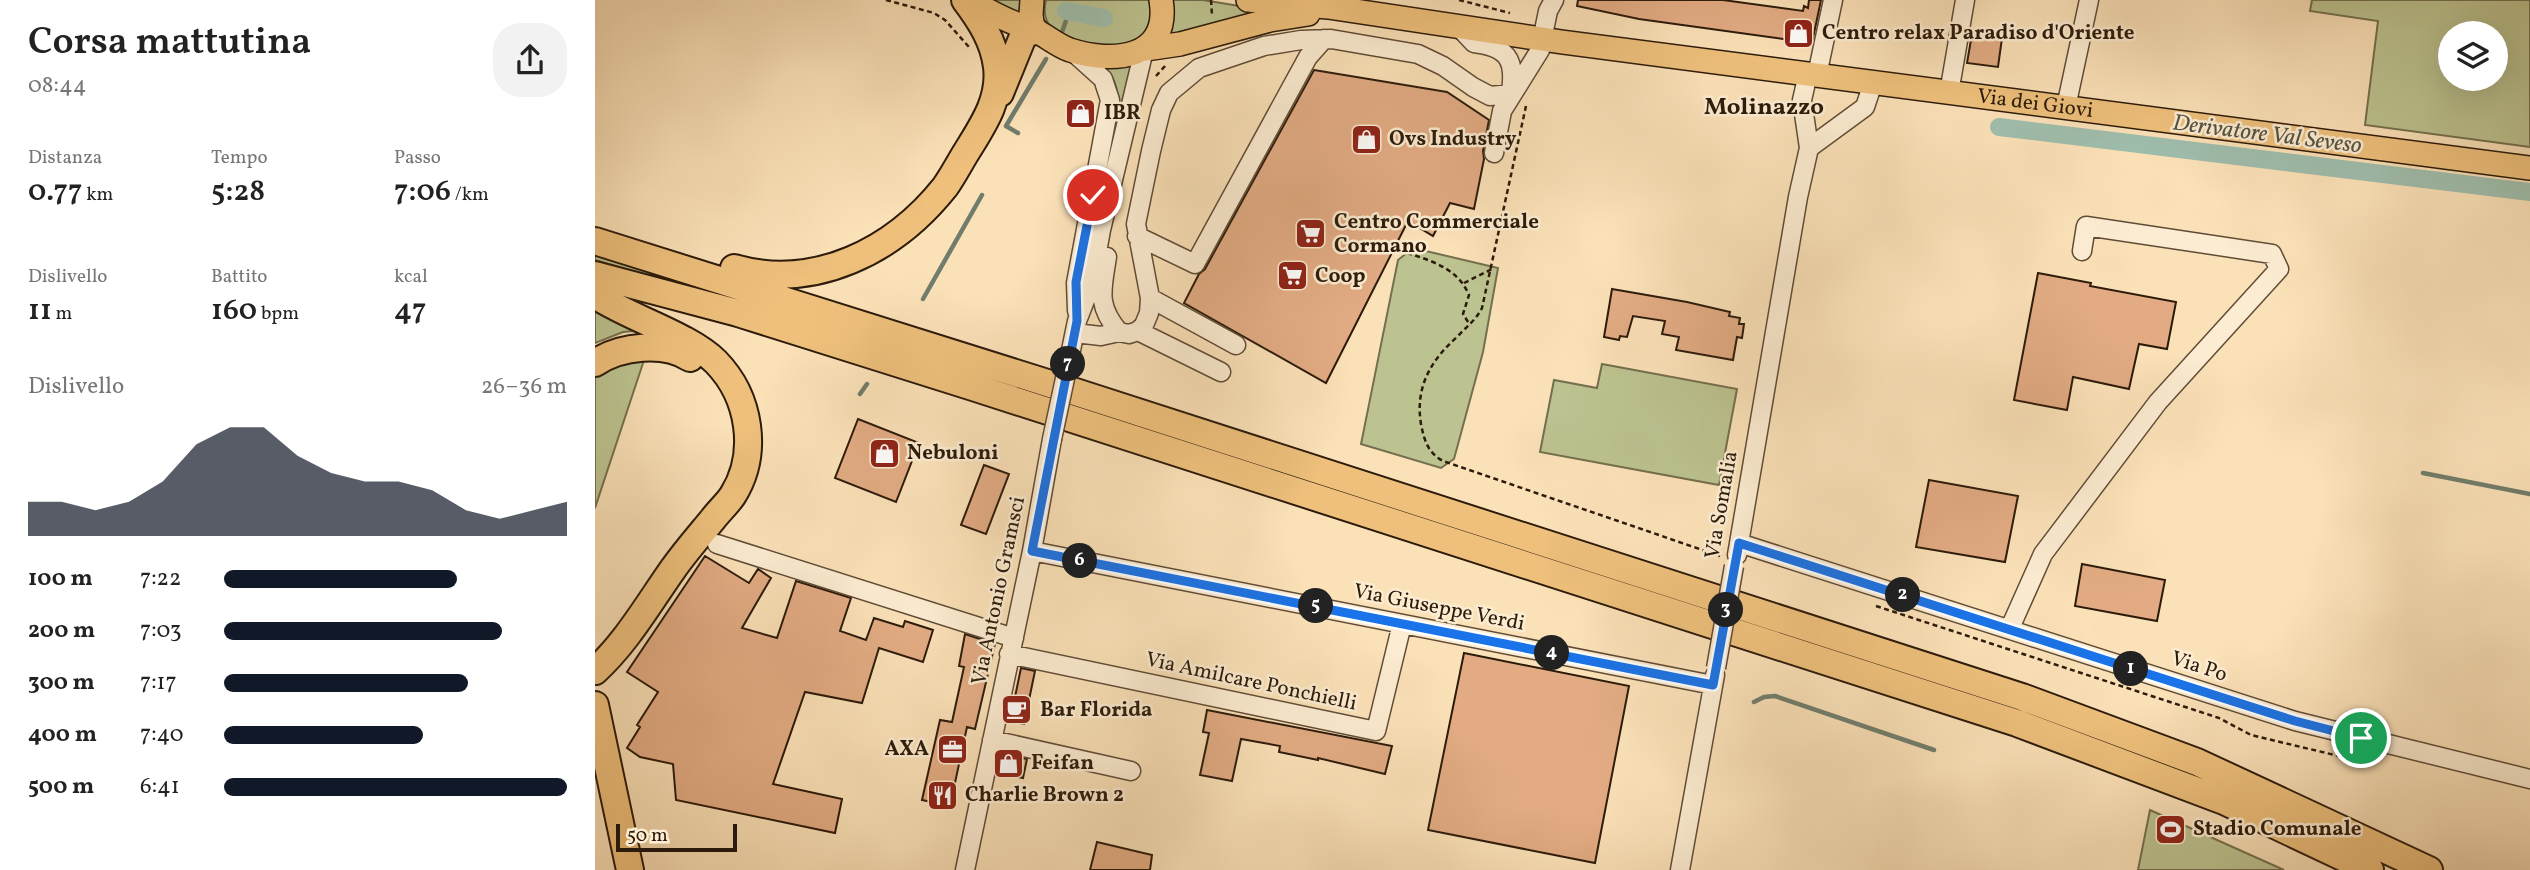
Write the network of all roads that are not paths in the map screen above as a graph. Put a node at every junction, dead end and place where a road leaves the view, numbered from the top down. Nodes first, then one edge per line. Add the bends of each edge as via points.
1 (966, 0) edge
2 (1033, 0) edge
3 (1161, 0) edge
4 (1248, 0) edge
5 (1833, 0) edge
6 (1965, 0) edge
7 (2089, 0) edge
8 (1543, 5) edge
9 (1370, 12) junction
10 (1458, 26) junction
11 (1034, 30) junction
12 (1324, 39) junction
13 (1542, 39) junction
14 (1180, 44) junction
15 (1145, 50) junction
16 (1072, 51) junction
17 (1813, 74) junction
18 (1873, 83) junction
19 (1134, 92) junction
20 (1949, 93) junction
21 (1511, 94) junction
22 (2066, 107) junction
23 (992, 111) junction
24 (1808, 148) junction
25 (1494, 153) dead end
26 (2530, 168) edge
27 (1110, 198) junction
28 (1137, 236) junction
29 (602, 243) edge
30 (2082, 251) dead end
31 (595, 275) edge
32 (595, 295) edge
33 (1150, 298) junction
34 (1076, 327) junction
35 (1138, 331) junction
36 (1119, 332) junction
37 (1236, 345) dead end
38 (595, 363) edge
39 (1221, 372) dead end
40 (1739, 543) junction
41 (717, 544) dead end
42 (688, 548) junction
43 (1032, 551) junction
44 (1402, 624) junction
45 (2010, 628) junction
46 (1011, 646) junction
47 (595, 671) edge
48 (1714, 676) junction
49 (595, 705) edge
50 (992, 740) junction
51 (595, 758) edge
52 (1131, 771) dead end
53 (2530, 779) edge
54 (619, 870) edge
55 (630, 870) edge
56 (965, 870) edge
57 (1680, 870) edge
58 (2370, 870) edge
59 (2429, 870) edge

1 - 11 main road
1 - 23 highway via 992,46 997,69
2 - 11 main road
3 - 15 main road via 1159,31
4 - 9 main road, Via dei Giovi
5 - 17 street, Via Somalia
6 - 20 street
7 - 22 street
8 - 13 street
9 - 10 main road, Via dei Giovi
9 - 14 main road, Via dei Giovi via 1296,15
10 - 13 main road, Via dei Giovi
10 - 21 street via 1474,43 1494,45 1505,52 1513,75
11 - 16 main road
11 - 23 highway via 1020,40
12 - 21 street via 1418,54 1490,96
12 - 28 street via 1264,46 1230,57 1199,68 1169,93 1151,151
12 - 28 street via 1308,57 1195,264
13 - 17 main road, Via dei Giovi
13 - 21 street
14 - 15 main road, Via dei Giovi
14 - 19 street, Via Antonio Gramsci via 1156,61
15 - 16 main road, Via dei Giovi via 1117,55
15 - 19 street, Via Antonio Gramsci
16 - 34 street, Via Antonio Gramsci via 1097,72 1109,100 1076,282
17 - 18 main road, Via dei Giovi
17 - 24 street, Via Somalia via 1802,100
18 - 20 main road, Via dei Giovi
18 - 24 street via 1865,107
19 - 27 street, Via Antonio Gramsci
20 - 22 main road, Via dei Giovi
21 - 25 street via 1502,111
22 - 26 main road, Via dei Giovi
23 - 29 highway via 946,186 922,212 898,234 839,266 766,275 667,252
24 - 40 street, Via Somalia
27 - 34 street, Via Antonio Gramsci via 1091,285
27 - 36 street via 1114,218 1102,304 1107,319
28 - 33 street
29 - 59 highway via 2022,697 2197,762
30 - 45 street via 2086,226 2272,254 2279,269 2158,402 2051,543
31 - 58 highway via 738,313 2017,723 2224,801
32 - 42 highway via 715,360 743,404 748,456 742,475 733,495
33 - 35 street via 1149,313
33 - 37 street
34 - 36 street via 1101,336
34 - 43 street, Via Antonio Gramsci, bridge
35 - 36 street
35 - 39 street
38 - 42 highway via 625,350 666,349 706,369 732,406 737,452
40 - 45 street, Via Po
40 - 48 street, Via Somalia, bridge
41 - 46 street
42 - 47 highway via 627,635
43 - 44 street, Via Giuseppe Verdi
43 - 46 street, Via Antonio Gramsci
44 - 46 street, Via Amilcare Ponchielli via 1376,731
44 - 48 street, Via Giuseppe Verdi
45 - 53 street, Via Po via 2295,721
46 - 50 street, Via Antonio Gramsci
48 - 57 street, Via Somalia
49 - 55 highway
50 - 52 street
50 - 56 street, Via Antonio Gramsci
51 - 54 highway

